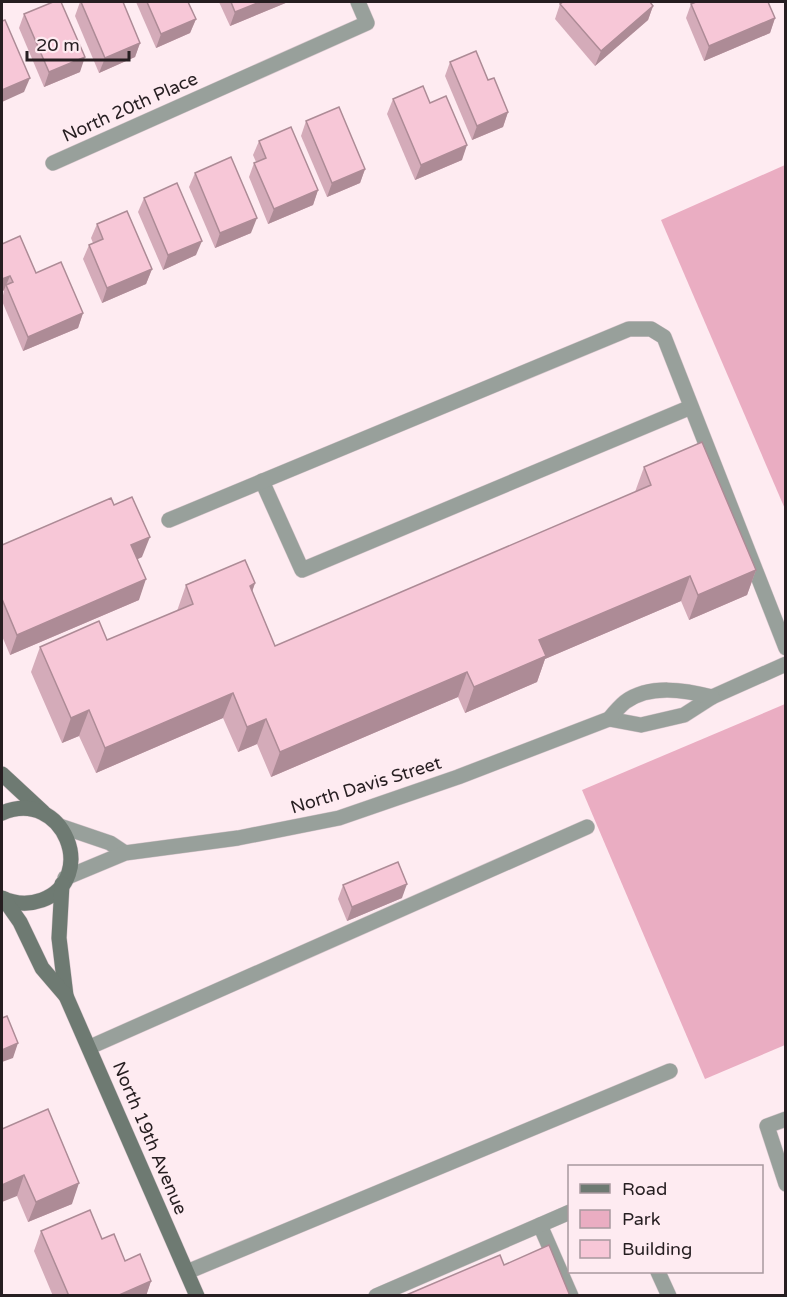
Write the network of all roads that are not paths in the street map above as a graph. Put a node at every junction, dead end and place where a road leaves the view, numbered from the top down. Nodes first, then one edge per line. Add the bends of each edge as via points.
1 (358, 2) edge
2 (53, 163) dead end
3 (692, 407) junction
4 (262, 481) junction
5 (169, 520) dead end
6 (786, 648) edge
7 (786, 664) edge
8 (712, 697) junction
9 (609, 719) junction
10 (2, 774) edge
11 (43, 812) junction
12 (2, 813) edge
13 (60, 826) junction
14 (587, 827) dead end
15 (125, 853) junction
16 (64, 881) junction
17 (3, 898) edge
18 (66, 996) junction
19 (90, 1047) junction
20 (670, 1071) dead end
21 (786, 1119) edge
22 (786, 1184) edge
23 (568, 1213) edge
24 (540, 1225) junction
25 (187, 1272) junction
26 (658, 1273) edge
27 (197, 1296) edge
28 (375, 1296) edge
29 (571, 1296) edge
30 (669, 1296) edge

1 - 2 street, North 20th Place via 367,23
3 - 4 street via 664,337 651,329 629,329
3 - 4 street via 302,570
3 - 6 street
4 - 5 street
7 - 8 street
8 - 9 street via 684,715 640,725
8 - 9 street, North Davis Street via 688,691 650,691 625,702
9 - 15 street, North Davis Street via 339,818 238,838
10 - 11 main road
11 - 12 main road via 21,808
11 - 13 main road
13 - 15 street via 110,843
13 - 16 main road, North 19th Avenue via 70,846
14 - 19 street
15 - 16 street, North Davis Street
16 - 17 main road, North 19th Avenue via 36,902 14,903
16 - 18 main road, North 19th Avenue via 59,938
17 - 18 main road, North 19th Avenue via 20,922 42,968
18 - 19 main road, North 19th Avenue
19 - 25 main road, North 19th Avenue
20 - 25 street
21 - 22 street via 767,1126
23 - 24 street
24 - 28 street
24 - 29 street
25 - 27 main road, North 19th Avenue
26 - 30 street

